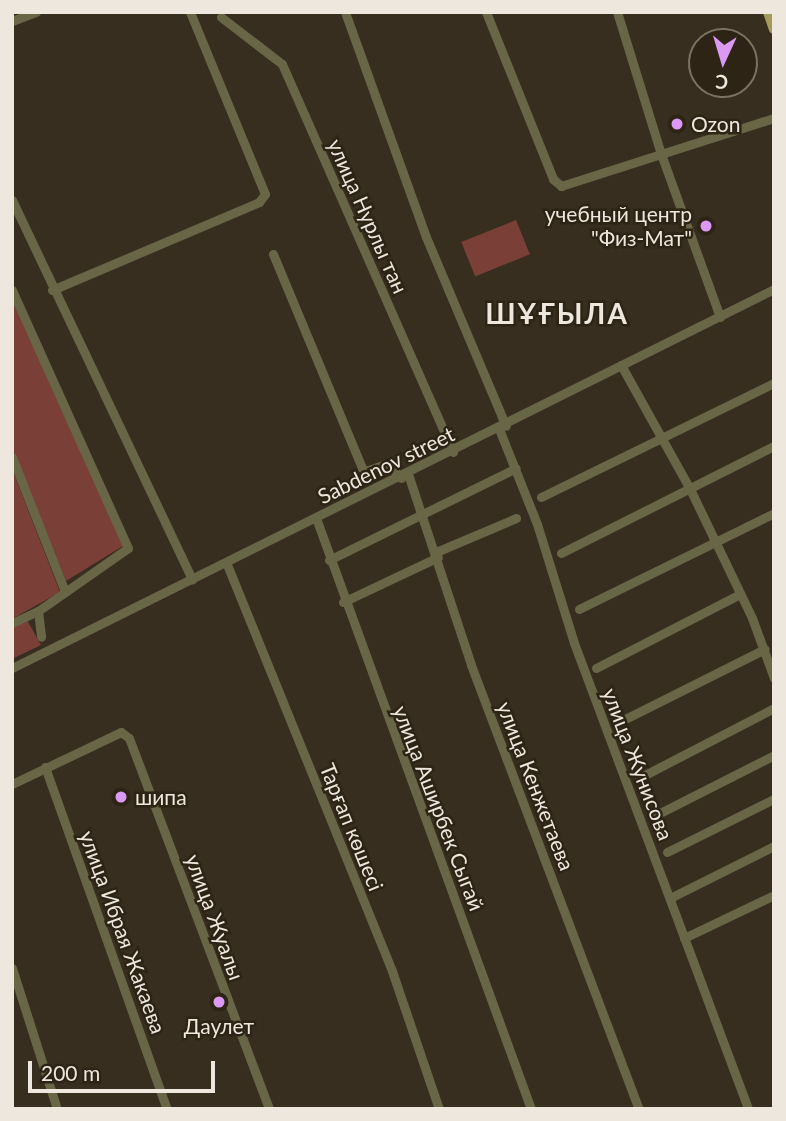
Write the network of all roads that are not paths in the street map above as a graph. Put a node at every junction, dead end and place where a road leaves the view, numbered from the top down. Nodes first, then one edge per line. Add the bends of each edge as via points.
1 (36, 12) edge
2 (190, 12) edge
3 (345, 12) edge
4 (486, 12) edge
5 (617, 12) edge
6 (768, 12) edge
7 (14, 17) edge
8 (221, 18) dead end
9 (774, 29) edge
10 (774, 118) edge
11 (661, 154) junction
12 (12, 200) edge
13 (272, 254) dead end
14 (774, 289) edge
15 (12, 290) edge
16 (52, 290) junction
17 (720, 317) junction
18 (621, 365) junction
19 (774, 383) edge
20 (502, 428) junction
21 (661, 437) junction
22 (774, 446) edge
23 (453, 452) junction
24 (12, 457) edge
25 (516, 468) junction
26 (404, 476) junction
27 (690, 489) junction
28 (541, 497) dead end
29 (422, 513) junction
30 (774, 513) edge
31 (316, 518) junction
32 (516, 518) dead end
33 (715, 544) junction
34 (561, 553) dead end
35 (437, 555) junction
36 (328, 561) junction
37 (226, 562) junction
38 (192, 579) junction
39 (65, 589) junction
40 (740, 594) junction
41 (343, 602) junction
42 (579, 609) dead end
43 (34, 613) junction
44 (12, 622) edge
45 (765, 649) junction
46 (47, 651) junction
47 (12, 668) edge
48 (596, 668) dead end
49 (774, 678) edge
50 (774, 708) edge
51 (617, 723) dead end
52 (774, 755) edge
53 (45, 767) junction
54 (639, 778) dead end
55 (12, 784) edge
56 (774, 799) edge
57 (654, 816) dead end
58 (774, 846) edge
59 (667, 852) dead end
60 (774, 895) edge
61 (670, 898) junction
62 (774, 900) edge
63 (685, 940) junction
64 (12, 968) edge
65 (57, 1109) edge
66 (167, 1109) edge
67 (269, 1109) edge
68 (439, 1109) edge
69 (531, 1109) edge
70 (639, 1109) edge
71 (748, 1109) edge

1 - 7 street
2 - 16 street via 265,194 259,202
3 - 20 street, улица Жунисова via 426,237
4 - 11 street via 559,185
5 - 11 street
6 - 9 main road
8 - 23 street, улица Нурлы тан via 282,64
10 - 11 street
11 - 17 street
12 - 16 street
13 - 26 street via 362,468 366,471 388,463
14 - 17 street, Sabdenov street
15 - 39 street via 128,548
16 - 38 street
17 - 18 street, Sabdenov street
18 - 20 street, Sabdenov street
18 - 21 street
19 - 21 street
20 - 23 street, Sabdenov street
20 - 25 street, улица Жунисова
21 - 27 street
21 - 28 street
22 - 27 street
23 - 26 street, Sabdenov street
24 - 39 street
25 - 29 street
25 - 61 street, улица Жунисова via 574,643
26 - 29 street, улица Кенжетаева
26 - 31 street, Sabdenov street
27 - 33 street
27 - 34 street
29 - 35 street, улица Кенжетаева
29 - 36 street
30 - 33 street
31 - 36 street, улица Аширбек Сыгай
31 - 37 street, Sabdenov street
32 - 35 street
33 - 40 street
33 - 42 street
35 - 41 street
35 - 70 street, улица Кенжетаева via 471,666
36 - 41 street, улица Аширбек Сыгай
37 - 38 street, Sabdenov street
37 - 68 street, Тарғап көшесі via 392,971
38 - 46 street, Sabdenov street
39 - 43 street
40 - 45 street
40 - 48 street
41 - 69 street, улица Аширбек Сыгай
43 - 44 street
43 - 46 street
45 - 49 street
45 - 51 street
46 - 47 street, Sabdenov street
50 - 54 street
52 - 57 street
53 - 55 street
53 - 66 street, улица Ибрая Жакаева
53 - 67 street, улица Жуалы via 121,732 129,738
56 - 59 street
58 - 61 street
60 - 63 street
61 - 63 street, улица Жунисова
62 - 63 street
63 - 71 street, улица Жунисова
64 - 65 street

